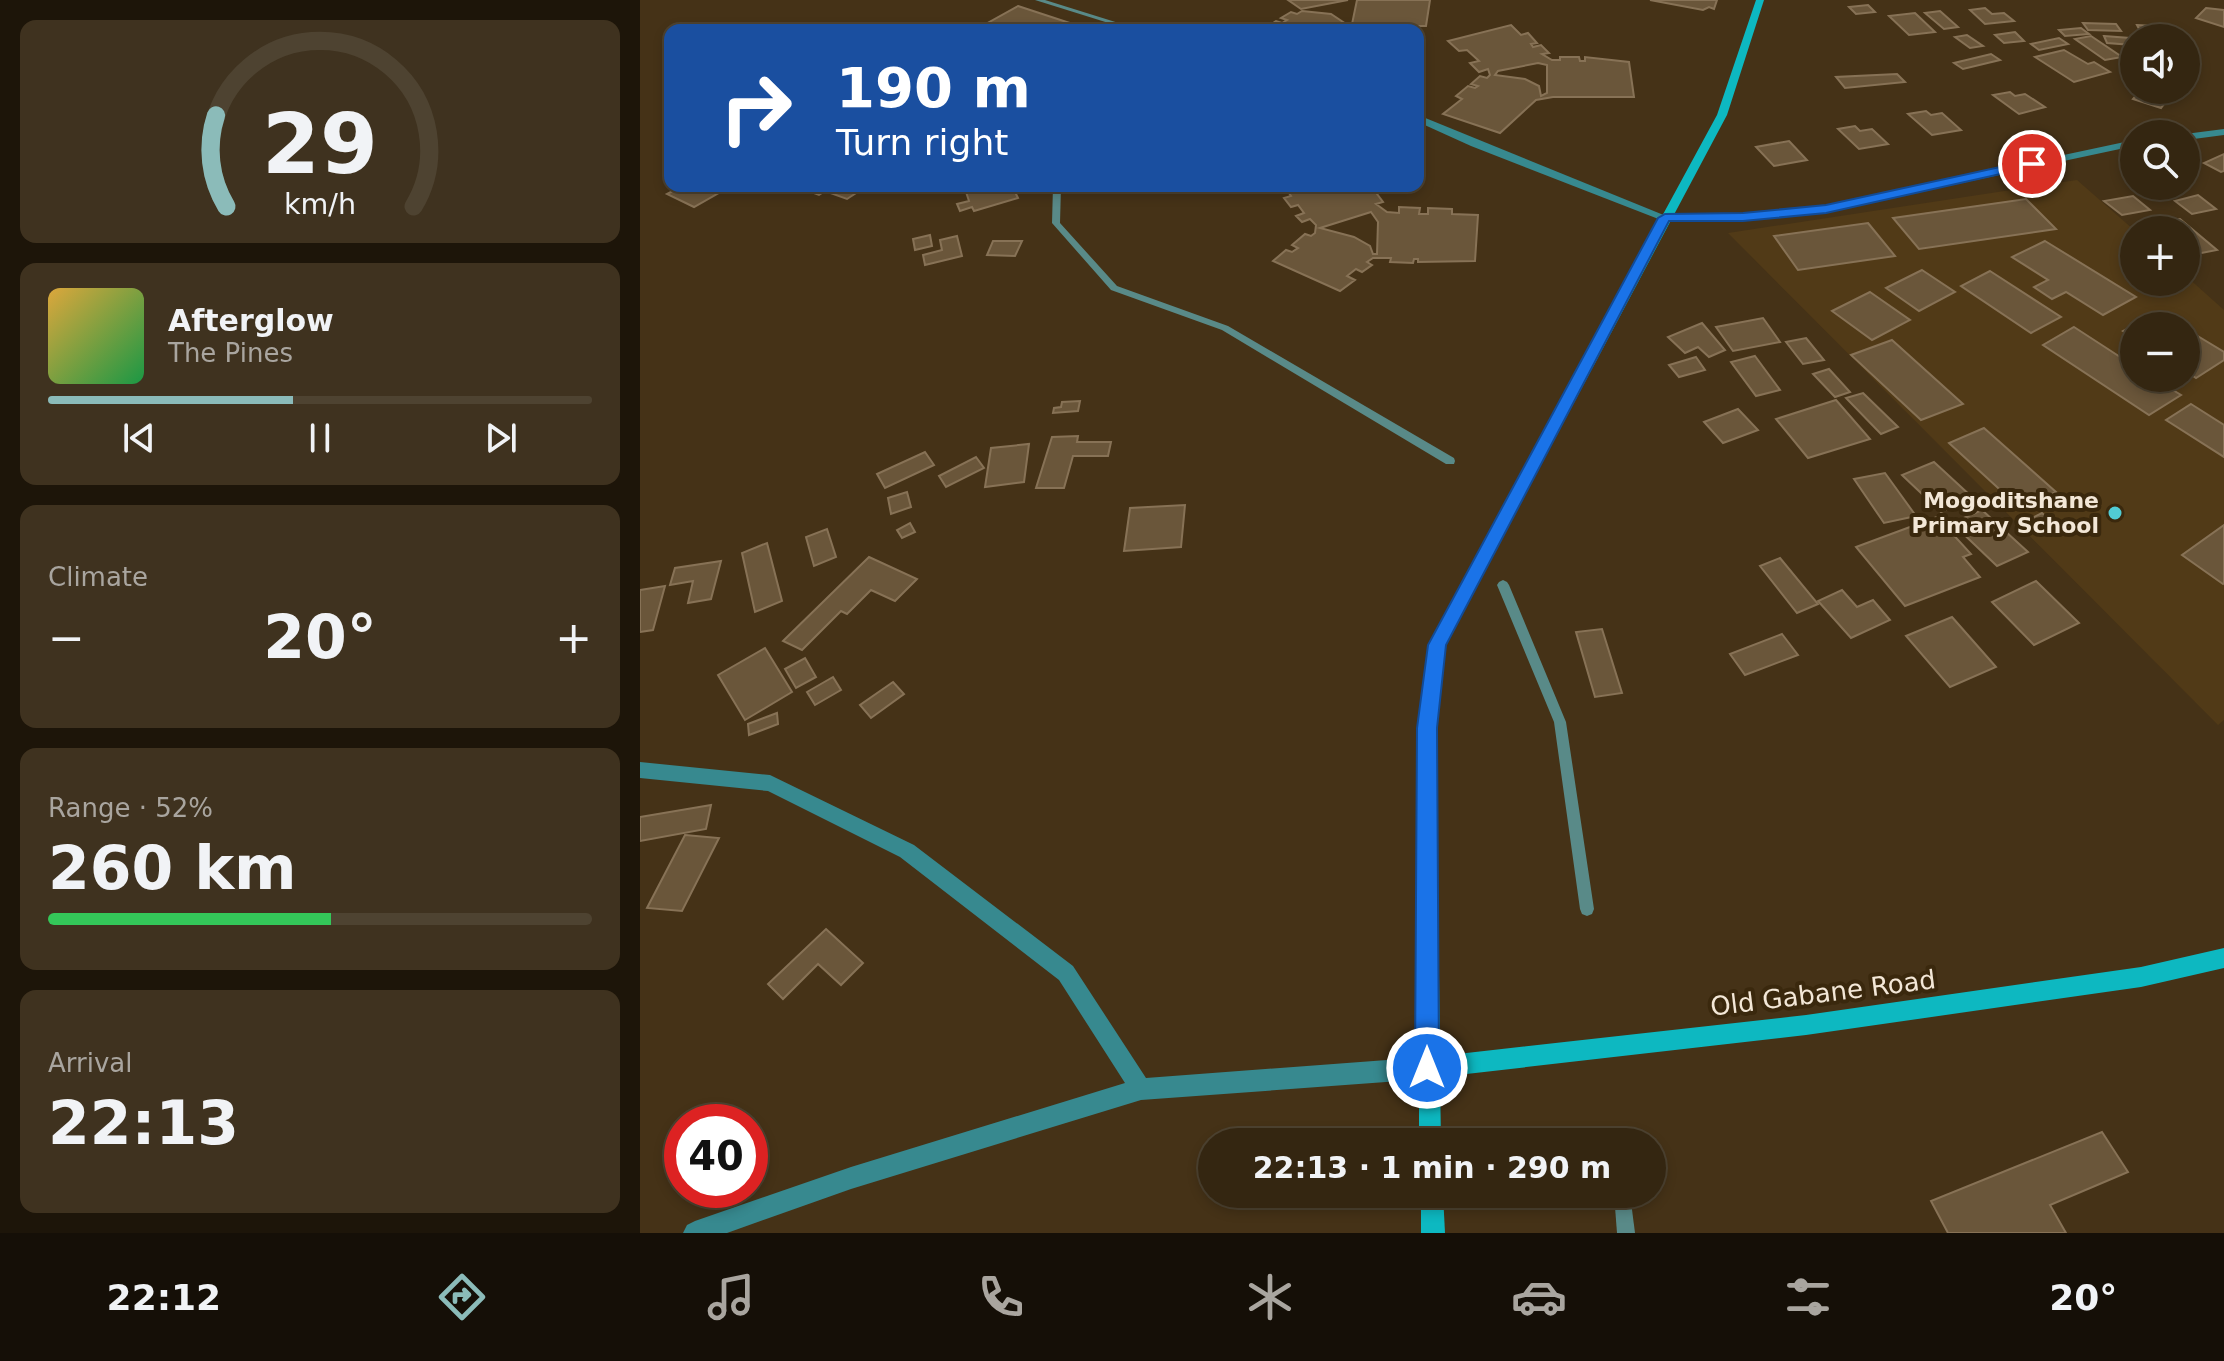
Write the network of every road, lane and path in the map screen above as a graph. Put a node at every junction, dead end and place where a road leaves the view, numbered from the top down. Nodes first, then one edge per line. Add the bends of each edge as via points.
1 (1760, 0) edge
2 (1424, 121) edge
3 (2224, 132) edge
4 (2200, 135) edge
5 (2120, 146) edge
6 (1665, 218) junction
7 (640, 770) edge
8 (2224, 958) edge
9 (1427, 1068) junction
10 (1141, 1089) junction
11 (1429, 1128) edge
12 (1432, 1208) edge
13 (695, 1233) edge
14 (1433, 1233) edge

1 - 6 street via 1722,115
2 - 6 street
3 - 4 street
5 - 6 street via 1826,209
6 - 9 street via 1437,645 1427,728
7 - 10 street via 770,783 907,851 1066,973
8 - 9 street, Old Gabane Road via 2141,977 1806,1025
9 - 10 street
9 - 11 street
10 - 13 street via 851,1178
12 - 14 street

